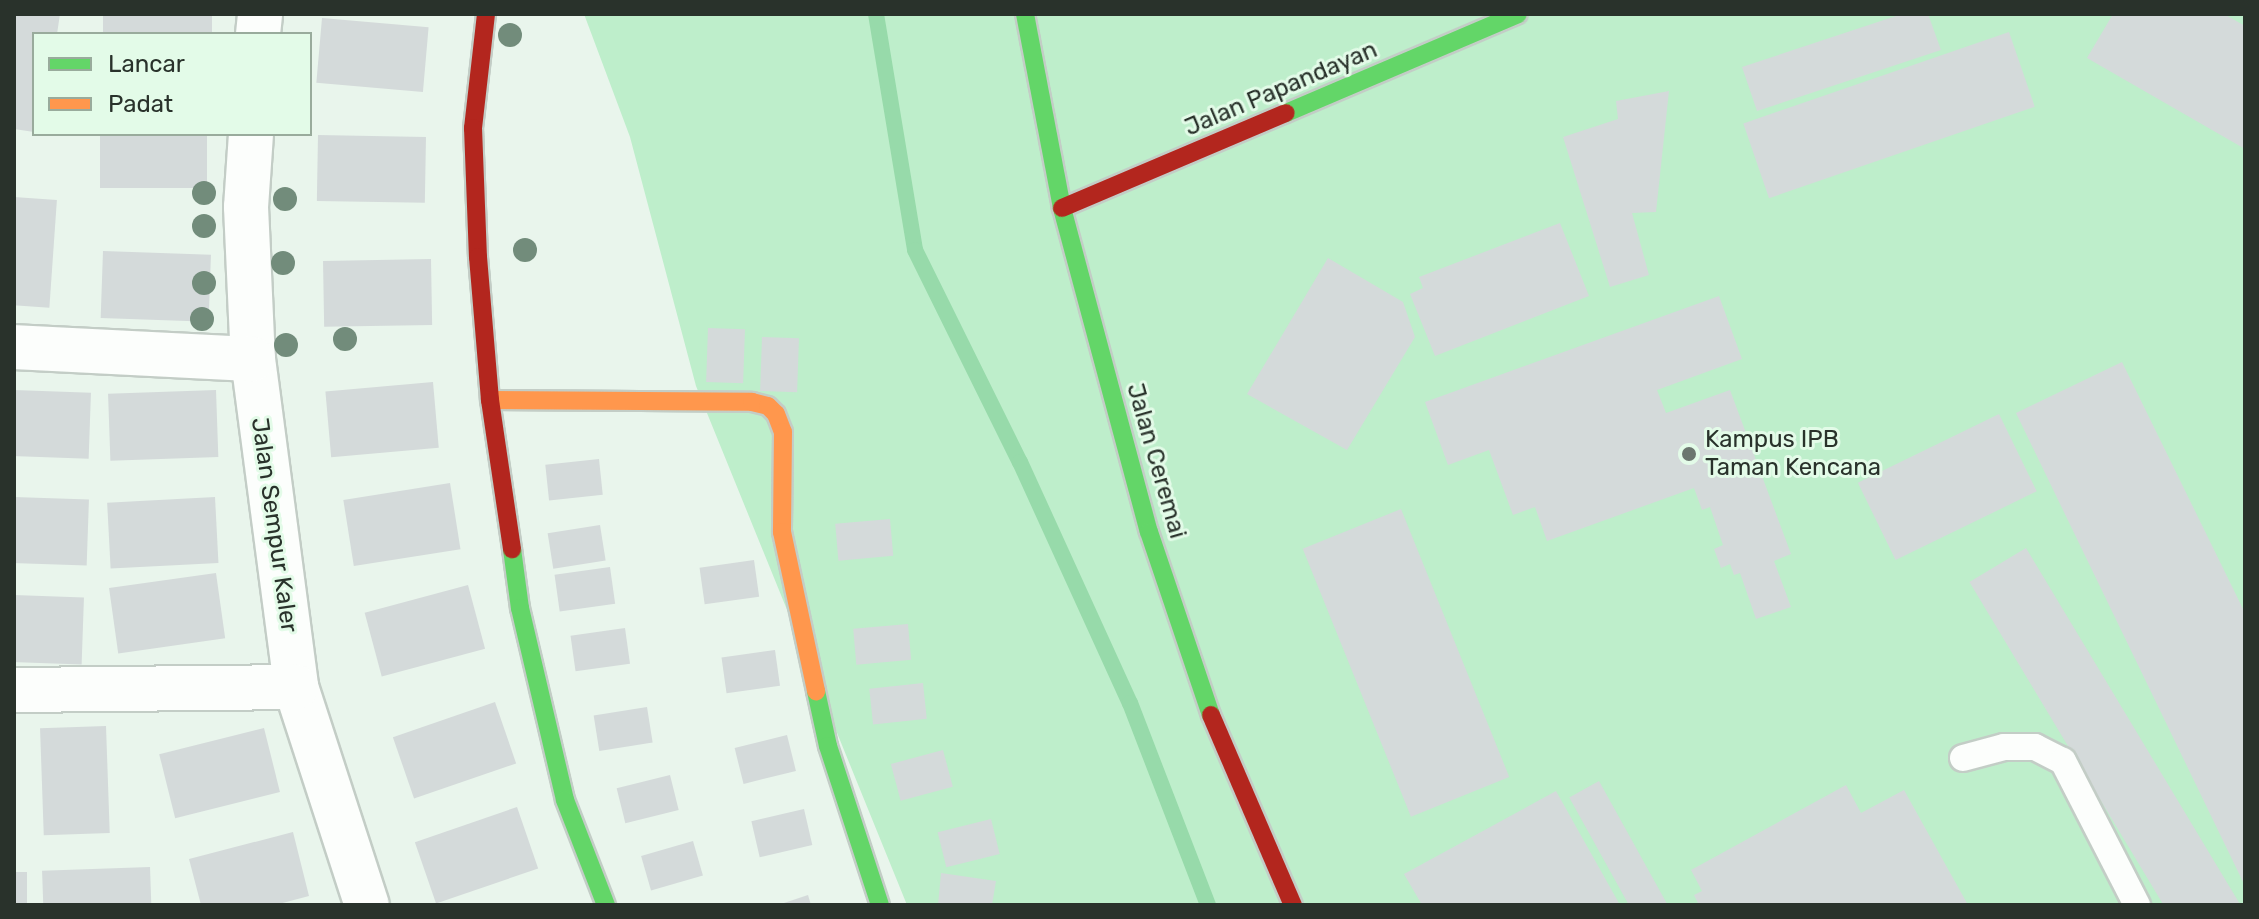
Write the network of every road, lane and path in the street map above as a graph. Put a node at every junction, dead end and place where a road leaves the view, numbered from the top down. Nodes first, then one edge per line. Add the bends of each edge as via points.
1 (486, 14) edge
2 (1025, 14) edge
3 (1518, 14) edge
4 (251, 136) edge
5 (1062, 208) junction
6 (14, 347) edge
7 (253, 359) junction
8 (490, 400) junction
9 (296, 687) junction
10 (14, 690) edge
11 (1963, 758) dead end
12 (367, 905) edge
13 (606, 905) edge
14 (880, 905) edge
15 (1293, 905) edge
16 (2137, 905) edge

1 - 8 street via 473,128
2 - 5 street, Jalan Ceremai
3 - 5 street, Jalan Papandayan
4 - 7 street, Jalan Sempur Kaler via 246,207
5 - 15 street, Jalan Ceremai via 1149,532 1204,700
6 - 7 street
7 - 9 street, Jalan Sempur Kaler
8 - 13 street via 523,623 565,800
8 - 14 street via 752,402 776,414 783,432 782,532 788,563 828,746
9 - 10 street
9 - 12 street, Jalan Sempur Kaler
11 - 16 lane via 2004,747 2035,747 2063,761

